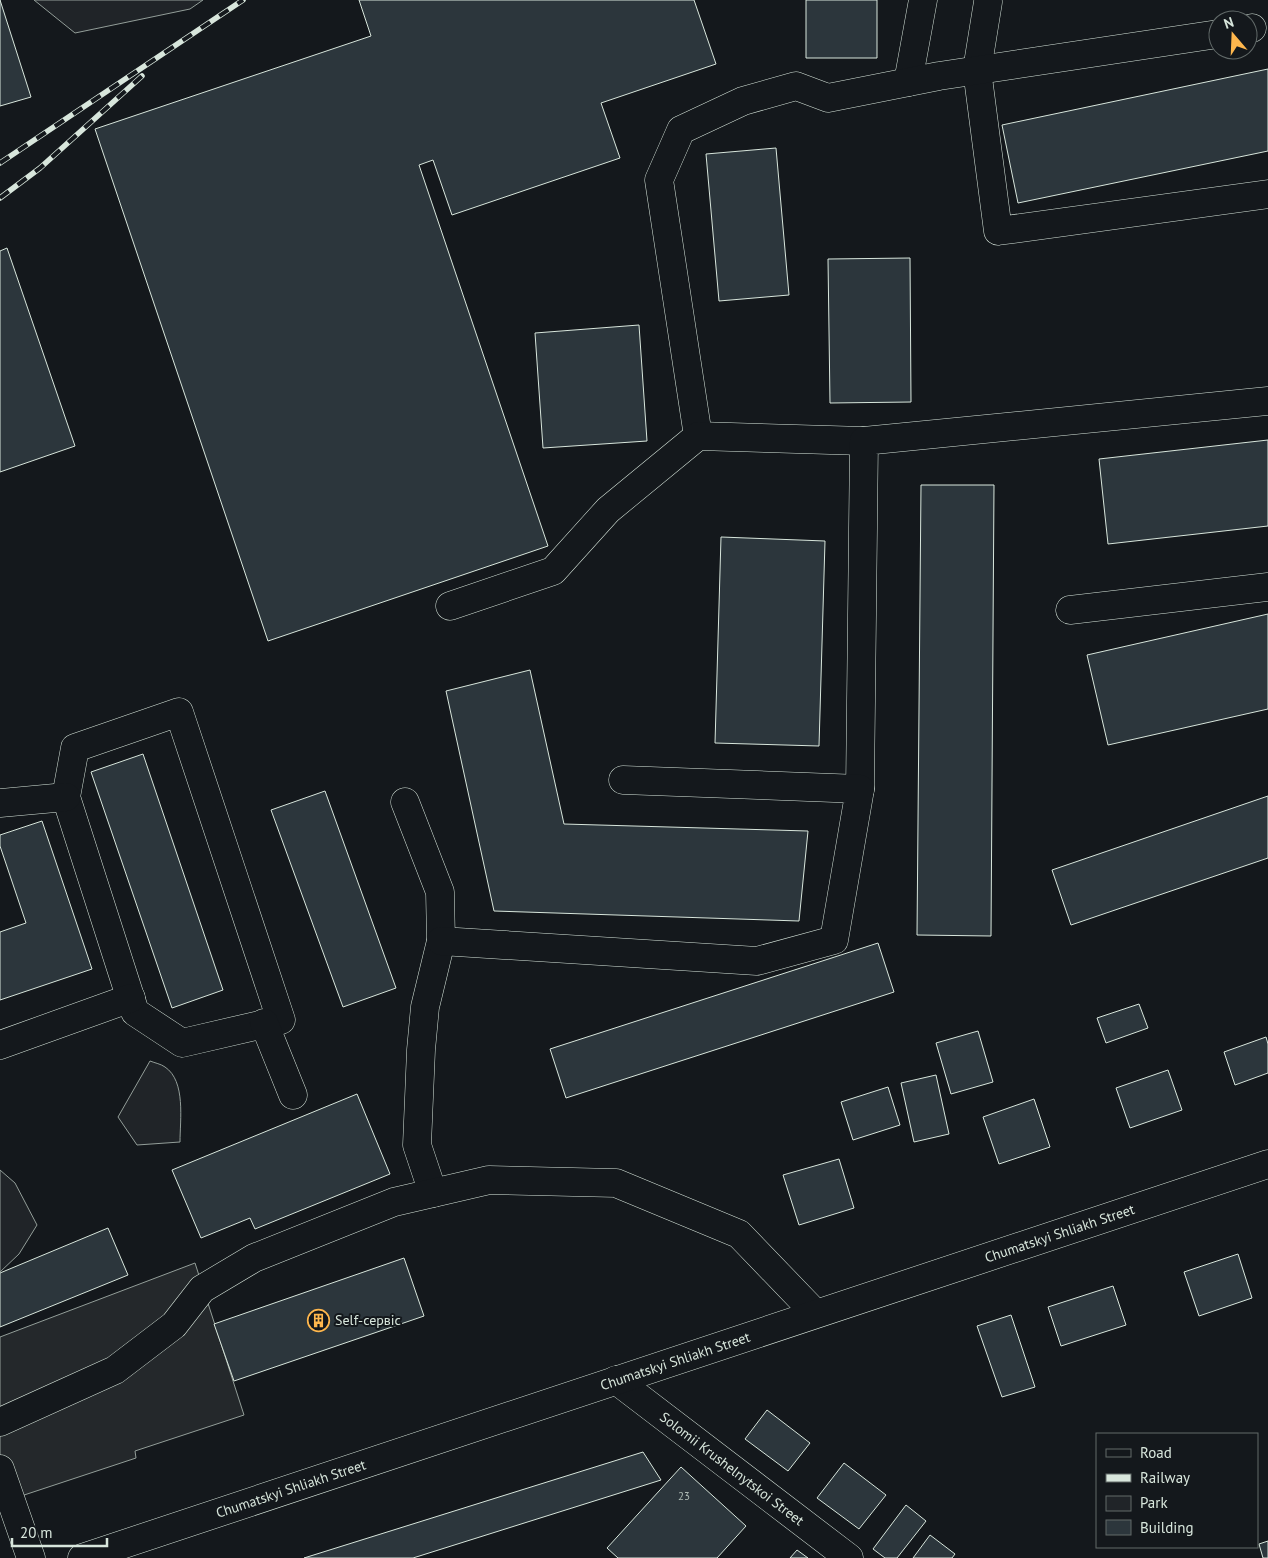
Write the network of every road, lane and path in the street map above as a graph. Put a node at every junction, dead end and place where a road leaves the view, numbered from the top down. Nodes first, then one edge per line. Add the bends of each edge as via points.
1 (923, 0) edge
2 (988, 2) dead end
3 (1208, 35) edge
4 (977, 70) junction
5 (908, 82) junction
6 (1268, 194) edge
7 (1268, 401) edge
8 (698, 436) junction
9 (864, 441) junction
10 (1268, 587) edge
11 (450, 606) dead end
12 (1070, 610) dead end
13 (623, 780) dead end
14 (860, 789) junction
15 (66, 797) junction
16 (404, 802) dead end
17 (0, 803) edge
18 (442, 941) junction
19 (131, 998) junction
20 (264, 1024) junction
21 (0, 1045) edge
22 (293, 1095) dead end
23 (1268, 1164) edge
24 (433, 1193) junction
25 (815, 1313) junction
26 (616, 1380) junction
27 (0, 1422) edge
28 (0, 1469) edge
29 (31, 1558) edge
30 (82, 1558) edge
31 (849, 1558) edge

1 - 5 main road
2 - 4 main road
3 - 4 main road
4 - 5 main road
4 - 6 main road via 998,231
5 - 8 main road via 828,98 796,86 744,100 680,130 660,180
7 - 9 main road
8 - 9 main road
8 - 11 main road via 608,510 553,570
9 - 14 main road
10 - 12 main road
13 - 14 main road
14 - 18 main road via 834,940 757,961
15 - 17 main road
15 - 19 main road
15 - 20 main road via 75,748 179,712 281,1020
16 - 18 main road via 440,892
18 - 24 main road via 425,1007 417,1145
19 - 20 main road via 135,1012 182,1043
19 - 21 main road
20 - 22 main road
23 - 25 main road, Chumatskyi Shliakh Street
24 - 25 main road via 489,1180 616,1183 739,1234
24 - 27 main road via 394,1202 254,1258 202,1289 174,1325 116,1370
25 - 26 main road, Chumatskyi Shliakh Street
26 - 30 main road, Chumatskyi Shliakh Street
26 - 31 main road, Solomii Krushelnytskoi Street
28 - 29 main road

